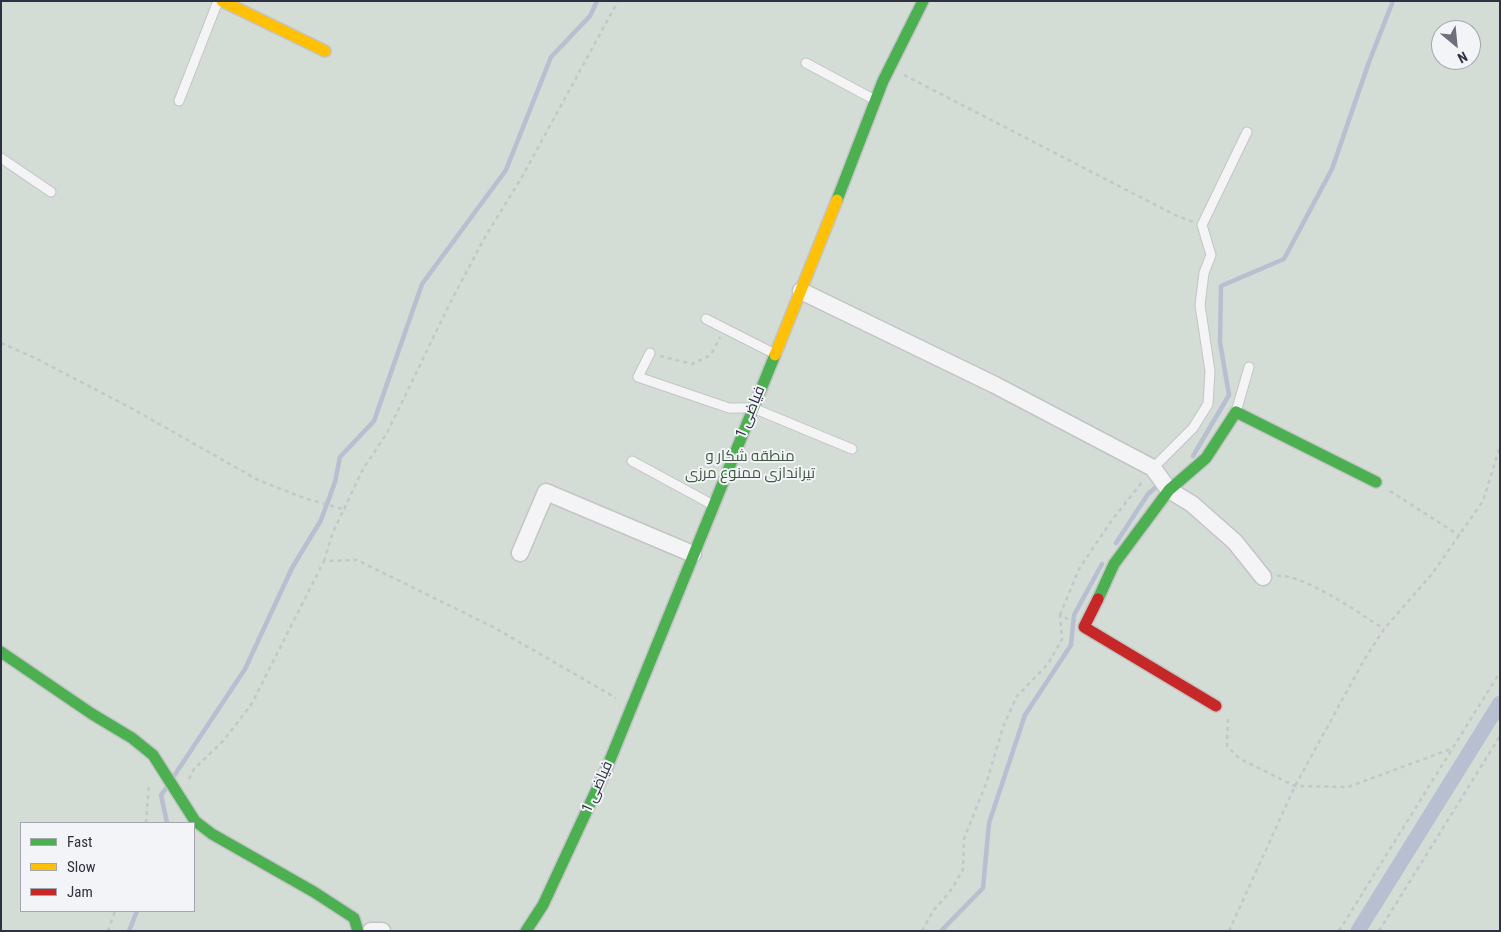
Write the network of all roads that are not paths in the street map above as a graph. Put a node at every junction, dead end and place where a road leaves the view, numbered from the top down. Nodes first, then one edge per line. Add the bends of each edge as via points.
1 (220, 1) edge
2 (923, 1) edge
3 (325, 50) dead end
4 (806, 63) dead end
5 (876, 100) junction
6 (179, 101) dead end
7 (1247, 132) dead end
8 (1, 158) edge
9 (51, 192) dead end
10 (801, 291) junction
11 (706, 320) dead end
12 (650, 353) road end
13 (775, 354) junction
14 (1249, 367) dead end
15 (753, 408) junction
16 (1236, 412) junction
17 (852, 448) dead end
18 (632, 461) dead end
19 (1162, 480) junction
20 (1376, 482) road end
21 (713, 505) junction
22 (520, 553) dead end
23 (693, 554) junction
24 (1262, 578) road end
25 (1, 652) edge
26 (1216, 706) road end
27 (358, 931) edge
28 (371, 931) edge
29 (382, 931) edge
30 (526, 931) edge

1 - 3 street
1 - 6 lane
2 - 5 street, فیاضی 1
4 - 5 lane
5 - 10 street, فیاضی 1
7 - 19 lane via 1202,225 1211,255 1204,273 1200,305 1210,371 1208,404
8 - 9 lane
10 - 13 street, فیاضی 1
10 - 19 street via 995,385
11 - 13 lane
12 - 15 lane via 638,377 729,408
13 - 15 street, فیاضی 1
14 - 16 lane
15 - 17 lane
15 - 21 street, فیاضی 1
16 - 19 street via 1206,458
16 - 20 street
18 - 21 lane
19 - 24 street via 1235,542
19 - 26 street via 1114,564 1084,627 1125,648 1177,685
21 - 23 street, فیاضی 1
22 - 23 street via 546,492
23 - 30 street, فیاضی 1 via 608,765 543,906
25 - 27 street via 153,755 195,821 354,918
28 - 29 street

